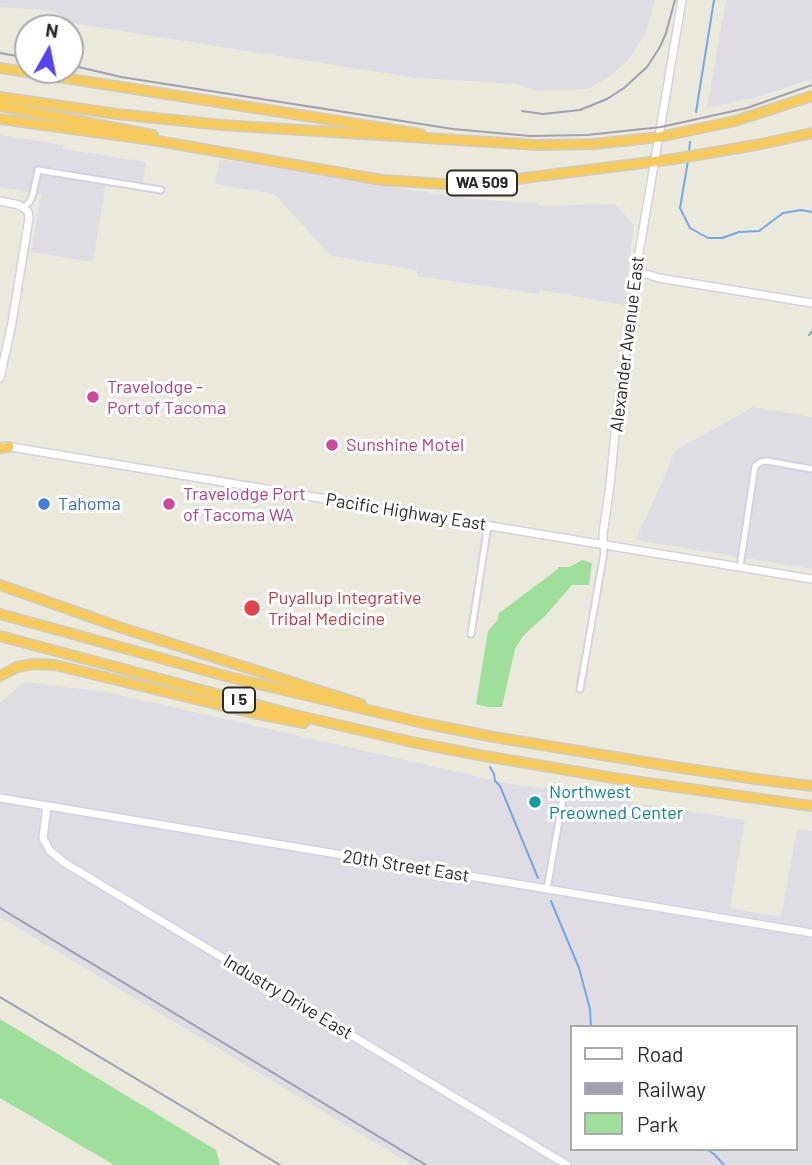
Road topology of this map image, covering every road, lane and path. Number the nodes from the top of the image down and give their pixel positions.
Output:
1 (682, 0) edge
2 (0, 68) edge
3 (812, 96) edge
4 (0, 97) edge
5 (0, 106) edge
6 (0, 119) edge
7 (812, 133) edge
8 (659, 137) junction
9 (489, 143) junction
10 (654, 162) junction
11 (291, 163) junction
12 (161, 190) dead end
13 (0, 201) edge
14 (24, 208) junction
15 (636, 271) junction
16 (659, 278) junction
17 (635, 282) junction
18 (812, 303) edge
19 (0, 378) edge
20 (2, 445) edge
21 (812, 469) edge
22 (488, 525) junction
23 (603, 544) junction
24 (740, 567) junction
25 (812, 579) edge
26 (0, 585) edge
27 (0, 614) edge
28 (471, 634) dead end
29 (0, 636) edge
30 (0, 676) edge
31 (580, 689) dead end
32 (341, 726) junction
33 (437, 726) junction
34 (756, 779) junction
35 (812, 780) edge
36 (812, 786) edge
37 (0, 798) edge
38 (564, 798) dead end
39 (47, 806) junction
40 (812, 806) edge
41 (547, 889) junction
42 (812, 933) edge
43 (567, 1165) edge

1 - 8 main road, Alexander Avenue East
2 - 9 highway
3 - 8 highway, WA 509
4 - 9 highway, WA 509
5 - 11 highway, WA 509
6 - 11 highway
7 - 10 highway, WA 509
8 - 9 highway, WA 509
8 - 10 main road, Alexander Avenue East
10 - 11 highway, WA 509
10 - 15 main road, Alexander Avenue East
12 - 14 street
13 - 14 main road
14 - 19 main road
15 - 16 main road
15 - 17 main road, Alexander Avenue East
16 - 17 main road
16 - 18 main road
17 - 23 main road, Alexander Avenue East
20 - 22 main road, Pacific Highway East
21 - 24 street
22 - 23 main road, Pacific Highway East
22 - 28 street
23 - 24 main road, Pacific Highway East
23 - 31 street, Alexander Avenue East
24 - 25 main road, Pacific Highway East
26 - 33 highway
27 - 33 highway, I 5
29 - 32 highway, I 5
30 - 32 highway
32 - 40 highway, I 5
33 - 34 highway, I 5
34 - 35 highway
34 - 36 highway, I 5
37 - 39 main road, 20th Street East
38 - 41 street
39 - 41 main road, 20th Street East
39 - 43 main road, Industry Drive East
41 - 42 main road, 20th Street East

